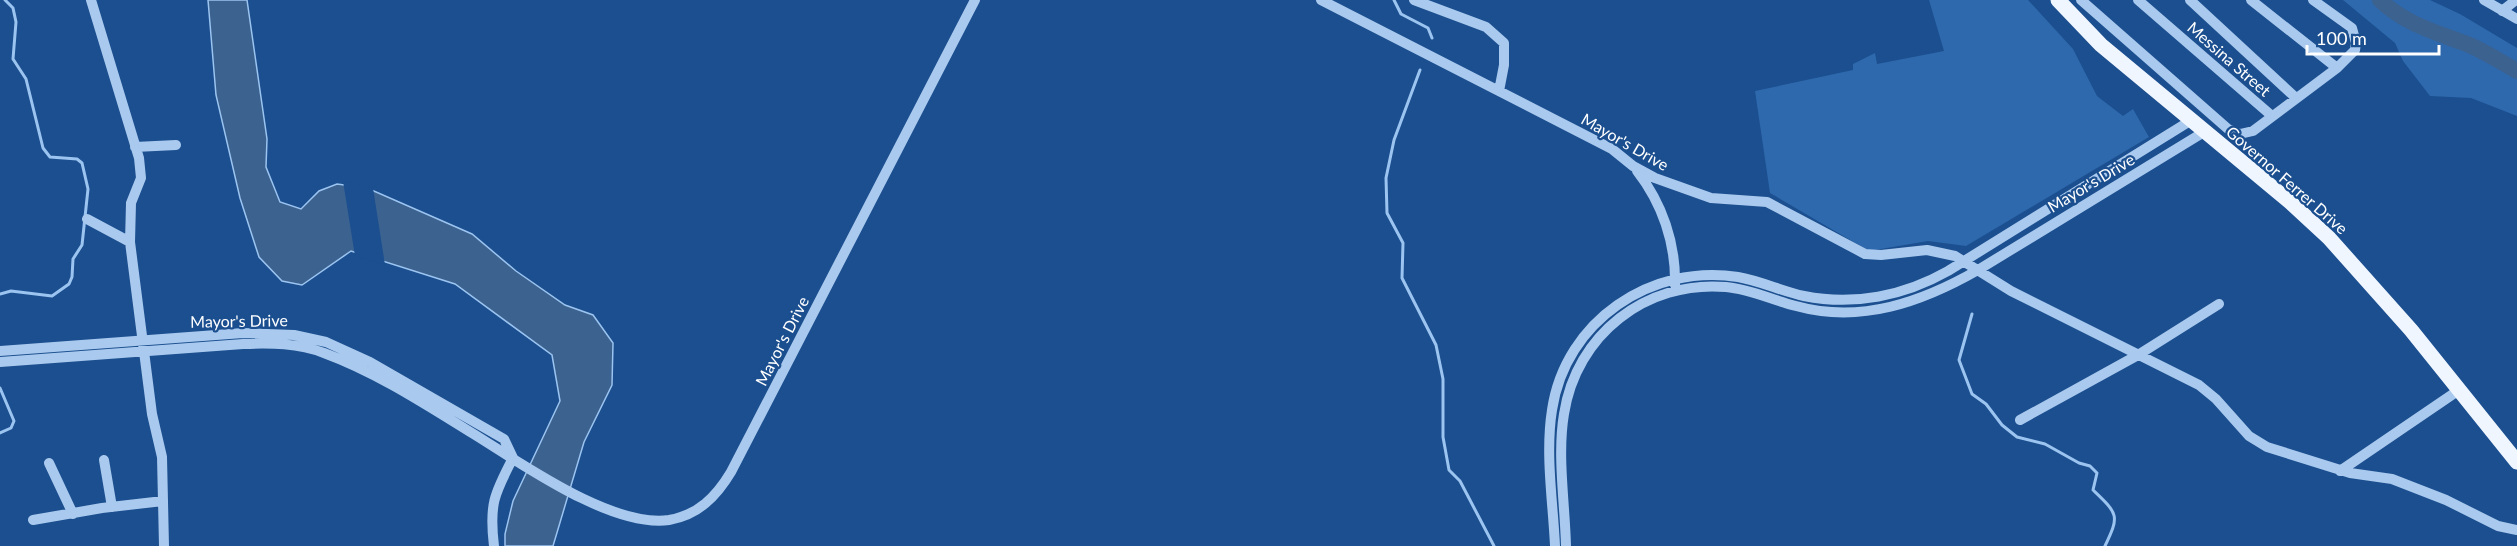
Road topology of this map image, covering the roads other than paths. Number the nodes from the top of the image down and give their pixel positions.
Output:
1 (91, 0) edge
2 (975, 0) edge
3 (1322, 0) edge
4 (1414, 0) edge
5 (2058, 0) edge
6 (2082, 0) edge
7 (2138, 0) edge
8 (2190, 0) edge
9 (2251, 0) edge
10 (2313, 0) edge
11 (2484, 0) edge
12 (2516, 0) edge
13 (2502, 11) junction
14 (2517, 19) edge
15 (2337, 68) junction
16 (1499, 92) junction
17 (2296, 98) junction
18 (2272, 116) junction
19 (2190, 121) junction
20 (2204, 132) junction
21 (176, 145) dead end
22 (135, 147) junction
23 (1633, 166) junction
24 (87, 219) dead end
25 (130, 242) junction
26 (1963, 260) junction
27 (1978, 270) junction
28 (1675, 284) junction
29 (2219, 304) dead end
30 (143, 346) junction
31 (0, 351) edge
32 (2138, 355) junction
33 (0, 362) edge
34 (2459, 390) junction
35 (2020, 420) dead end
36 (104, 460) dead end
37 (517, 460) junction
38 (2517, 462) edge
39 (49, 463) dead end
40 (2340, 471) junction
41 (163, 501) junction
42 (112, 507) junction
43 (73, 514) junction
44 (33, 520) dead end
45 (2517, 530) edge
46 (164, 546) edge
47 (494, 546) edge
48 (1555, 546) edge
49 (1566, 546) edge

1 - 22 street
2 - 37 street, Mayor's Drive
3 - 16 street, Mayor's Drive
4 - 16 street
5 - 19 main road, Governor Ferrer Drive
6 - 18 street
7 - 18 street, Messina Street
8 - 17 street
9 - 15 street
10 - 15 street
11 - 13 street
12 - 13 street
13 - 14 street
15 - 17 street
16 - 23 street, Mayor's Drive
17 - 18 street
19 - 20 main road, Governor Ferrer Drive
19 - 26 street, Mayor's Drive
20 - 27 street, Mayor's Drive
20 - 34 main road, Governor Ferrer Drive
21 - 22 street
22 - 25 street
23 - 26 street, Mayor's Drive
23 - 28 street
24 - 25 street
25 - 30 street
26 - 27 street, Mayor's Drive
26 - 28 street
27 - 28 street
27 - 32 street
28 - 48 street
28 - 49 street
29 - 32 street
30 - 31 street, Mayor's Drive
30 - 33 street, Mayor's Drive
30 - 37 street, Mayor's Drive
30 - 41 street
32 - 35 street
32 - 40 street
34 - 38 main road, Governor Ferrer Drive
34 - 40 street
36 - 42 street
37 - 47 street
39 - 43 street
40 - 45 street
41 - 42 street
41 - 46 street
42 - 43 street
43 - 44 street

